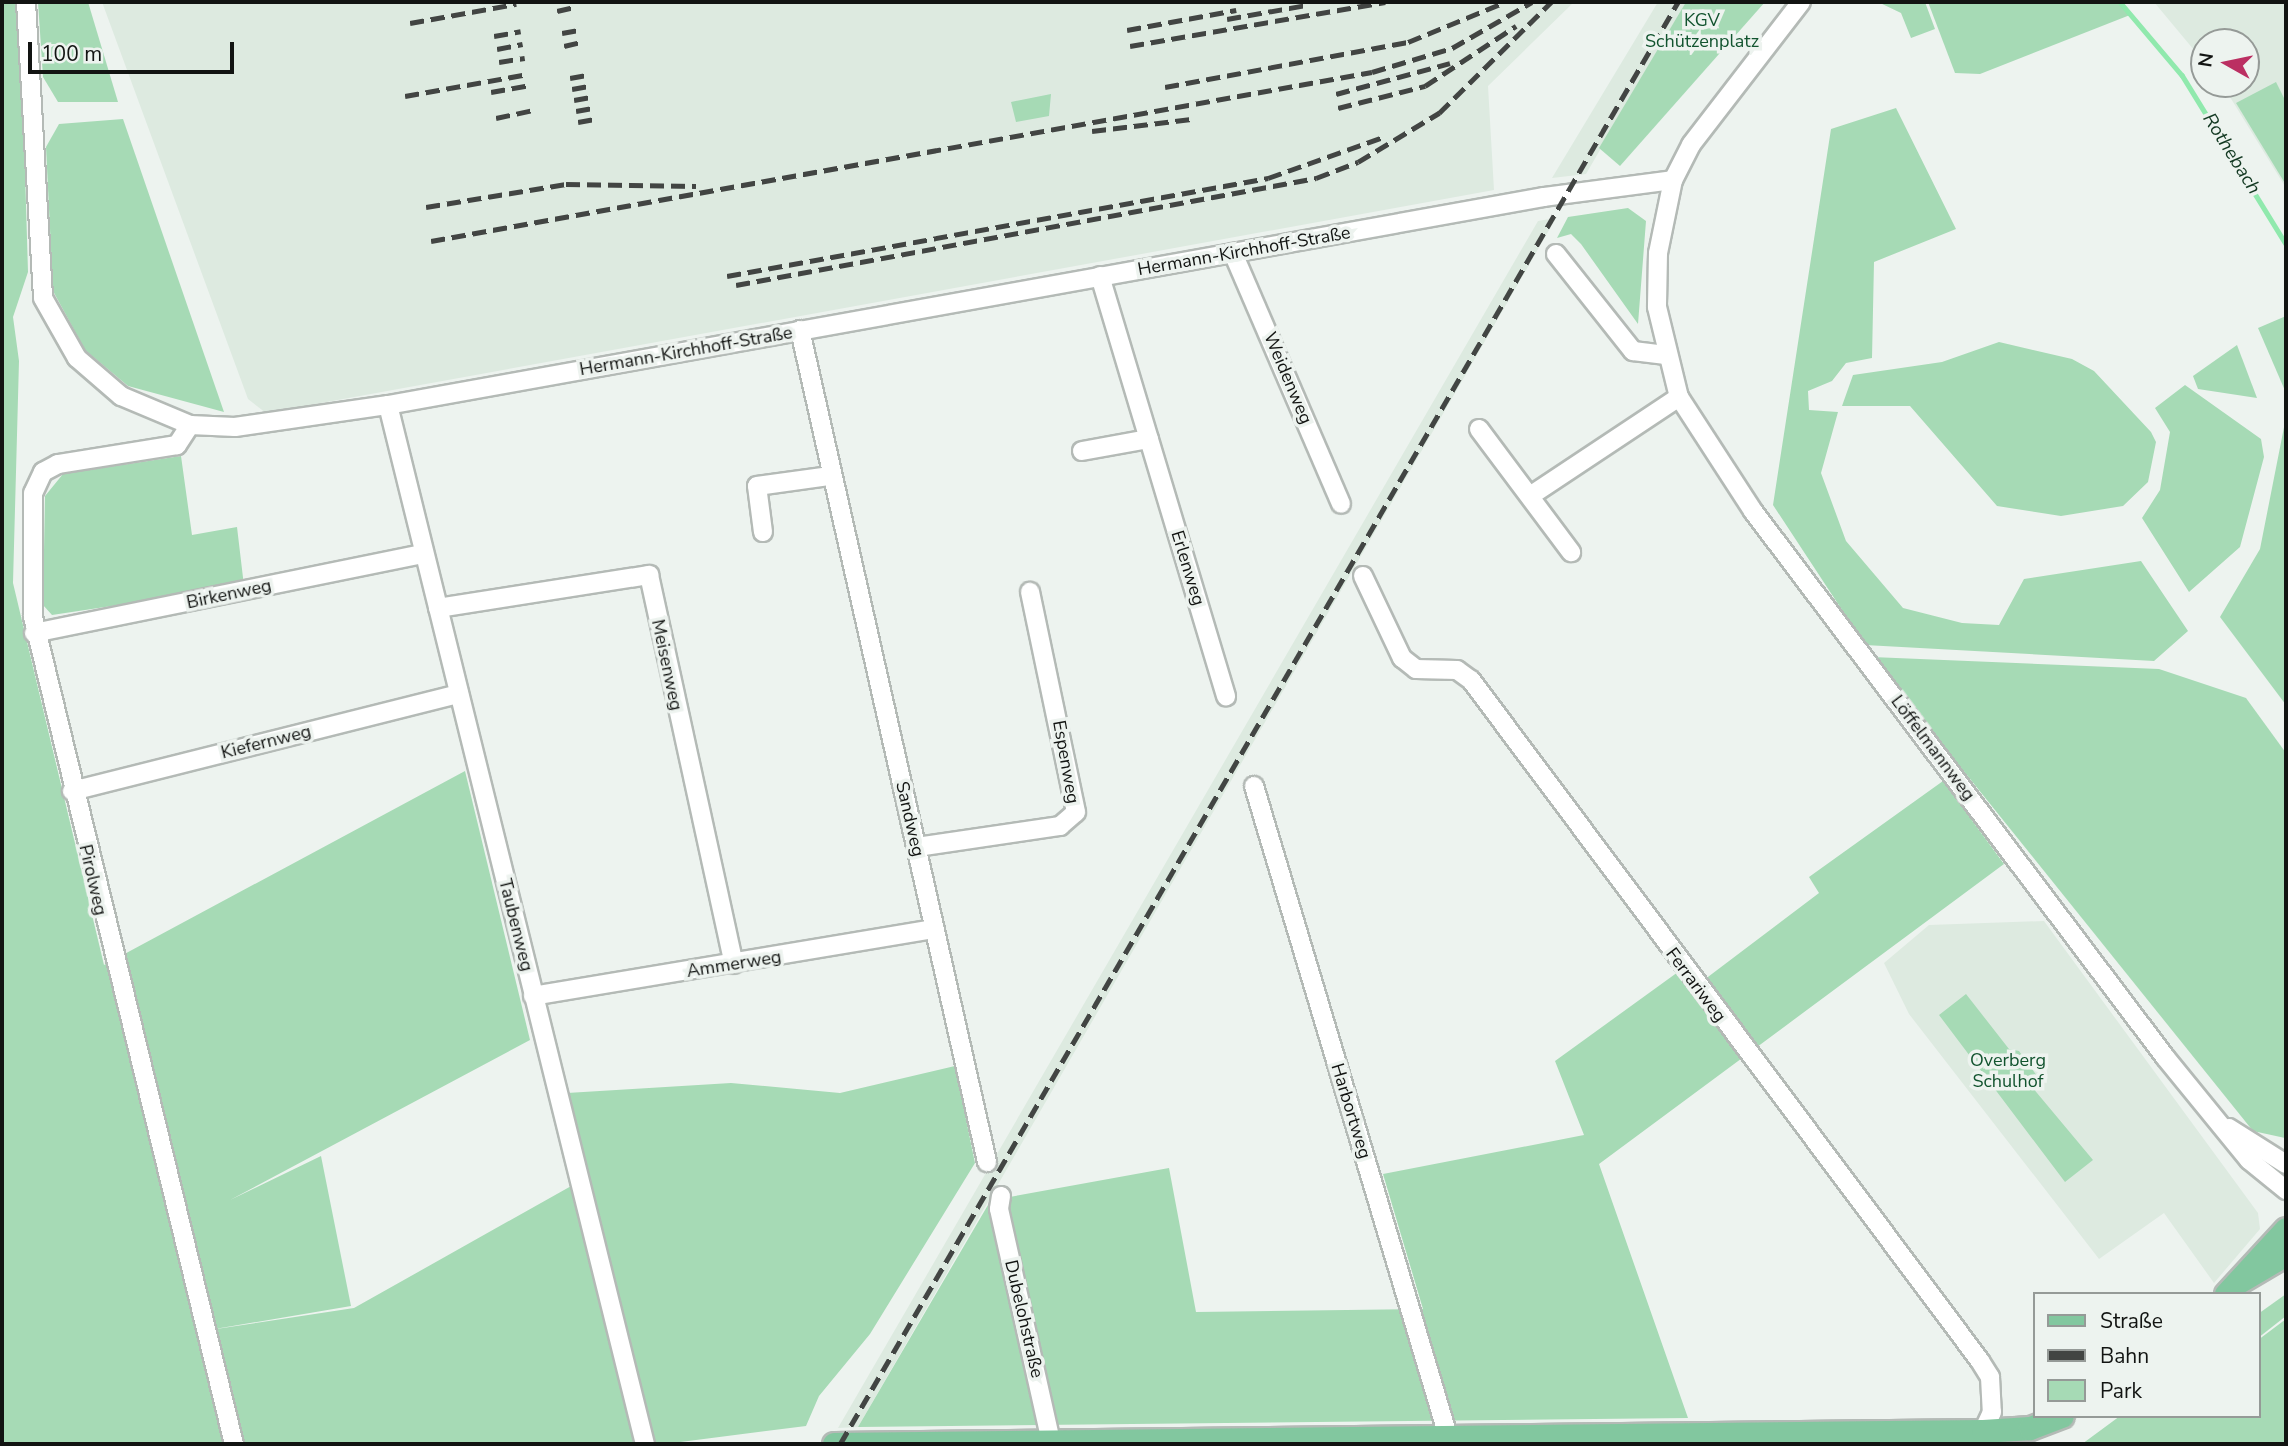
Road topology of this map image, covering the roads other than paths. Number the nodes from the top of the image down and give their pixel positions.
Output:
1 (26, 2) edge
2 (1801, 2) edge
3 (1673, 180) junction
4 (1233, 253) junction
5 (1556, 254) dead end
6 (1100, 276) junction
7 (800, 330) junction
8 (1664, 355) junction
9 (1679, 397) junction
10 (388, 405) junction
11 (190, 425) junction
12 (1479, 429) dead end
13 (1149, 439) junction
14 (1082, 451) dead end
15 (830, 476) junction
16 (1530, 496) junction
17 (1341, 504) dead end
18 (763, 532) dead end
19 (1571, 552) dead end
20 (424, 554) junction
21 (1363, 576) dead end
22 (1030, 592) dead end
23 (438, 608) junction
24 (34, 633) junction
25 (459, 694) junction
26 (1226, 697) dead end
27 (1254, 786) dead end
28 (72, 791) junction
29 (917, 847) junction
30 (934, 929) junction
31 (734, 964) junction
32 (533, 996) junction
33 (2226, 1127) junction
34 (987, 1162) dead end
35 (2286, 1164) edge
36 (2286, 1190) edge
37 (1001, 1196) dead end
38 (2286, 1229) edge
39 (2286, 1254) edge
40 (2233, 1287) edge
41 (2057, 1418) edge
42 (1447, 1436) junction
43 (1653, 1438) edge
44 (1980, 1438) edge
45 (1051, 1441) junction
46 (234, 1444) edge
47 (645, 1444) edge
48 (834, 1444) edge

1 - 11 street, Hermann-Kirchhoff-Straße
2 - 3 street, Löffelmannweg
3 - 4 street, Hermann-Kirchhoff-Straße
3 - 8 street, Löffelmannweg
4 - 6 street, Hermann-Kirchhoff-Straße
4 - 17 street, Weidenweg
5 - 8 street
6 - 7 street, Hermann-Kirchhoff-Straße
6 - 13 street, Erlenweg
7 - 10 street, Hermann-Kirchhoff-Straße
7 - 15 street, Sandweg
8 - 9 street, Löffelmannweg
9 - 16 street
9 - 33 street, Löffelmannweg
10 - 11 street, Hermann-Kirchhoff-Straße
10 - 20 street, Taubenweg
11 - 24 street, Pirolweg
12 - 16 street
13 - 14 street
13 - 26 street, Erlenweg
15 - 18 street
15 - 29 street, Sandweg
16 - 19 street
20 - 23 street, Taubenweg
20 - 24 street, Birkenweg
21 - 44 street, Ferrariweg
22 - 29 street, Espenweg
23 - 25 street, Taubenweg
23 - 31 street, Meisenweg
24 - 28 street, Pirolweg
25 - 28 street, Kiefernweg
25 - 32 street, Taubenweg
27 - 42 street, Harbortweg
28 - 46 street, Pirolweg
29 - 30 street, Sandweg
30 - 31 street, Ammerweg
30 - 34 street, Sandweg
31 - 32 street, Ammerweg
32 - 47 street, Taubenweg
33 - 35 street, Löffelmannweg
33 - 36 street, Löffelmannweg
37 - 45 street, Dubelohstraße
38 - 40 main road
39 - 40 main road
41 - 44 main road
42 - 43 main road
42 - 45 main road
43 - 44 main road
45 - 48 main road

